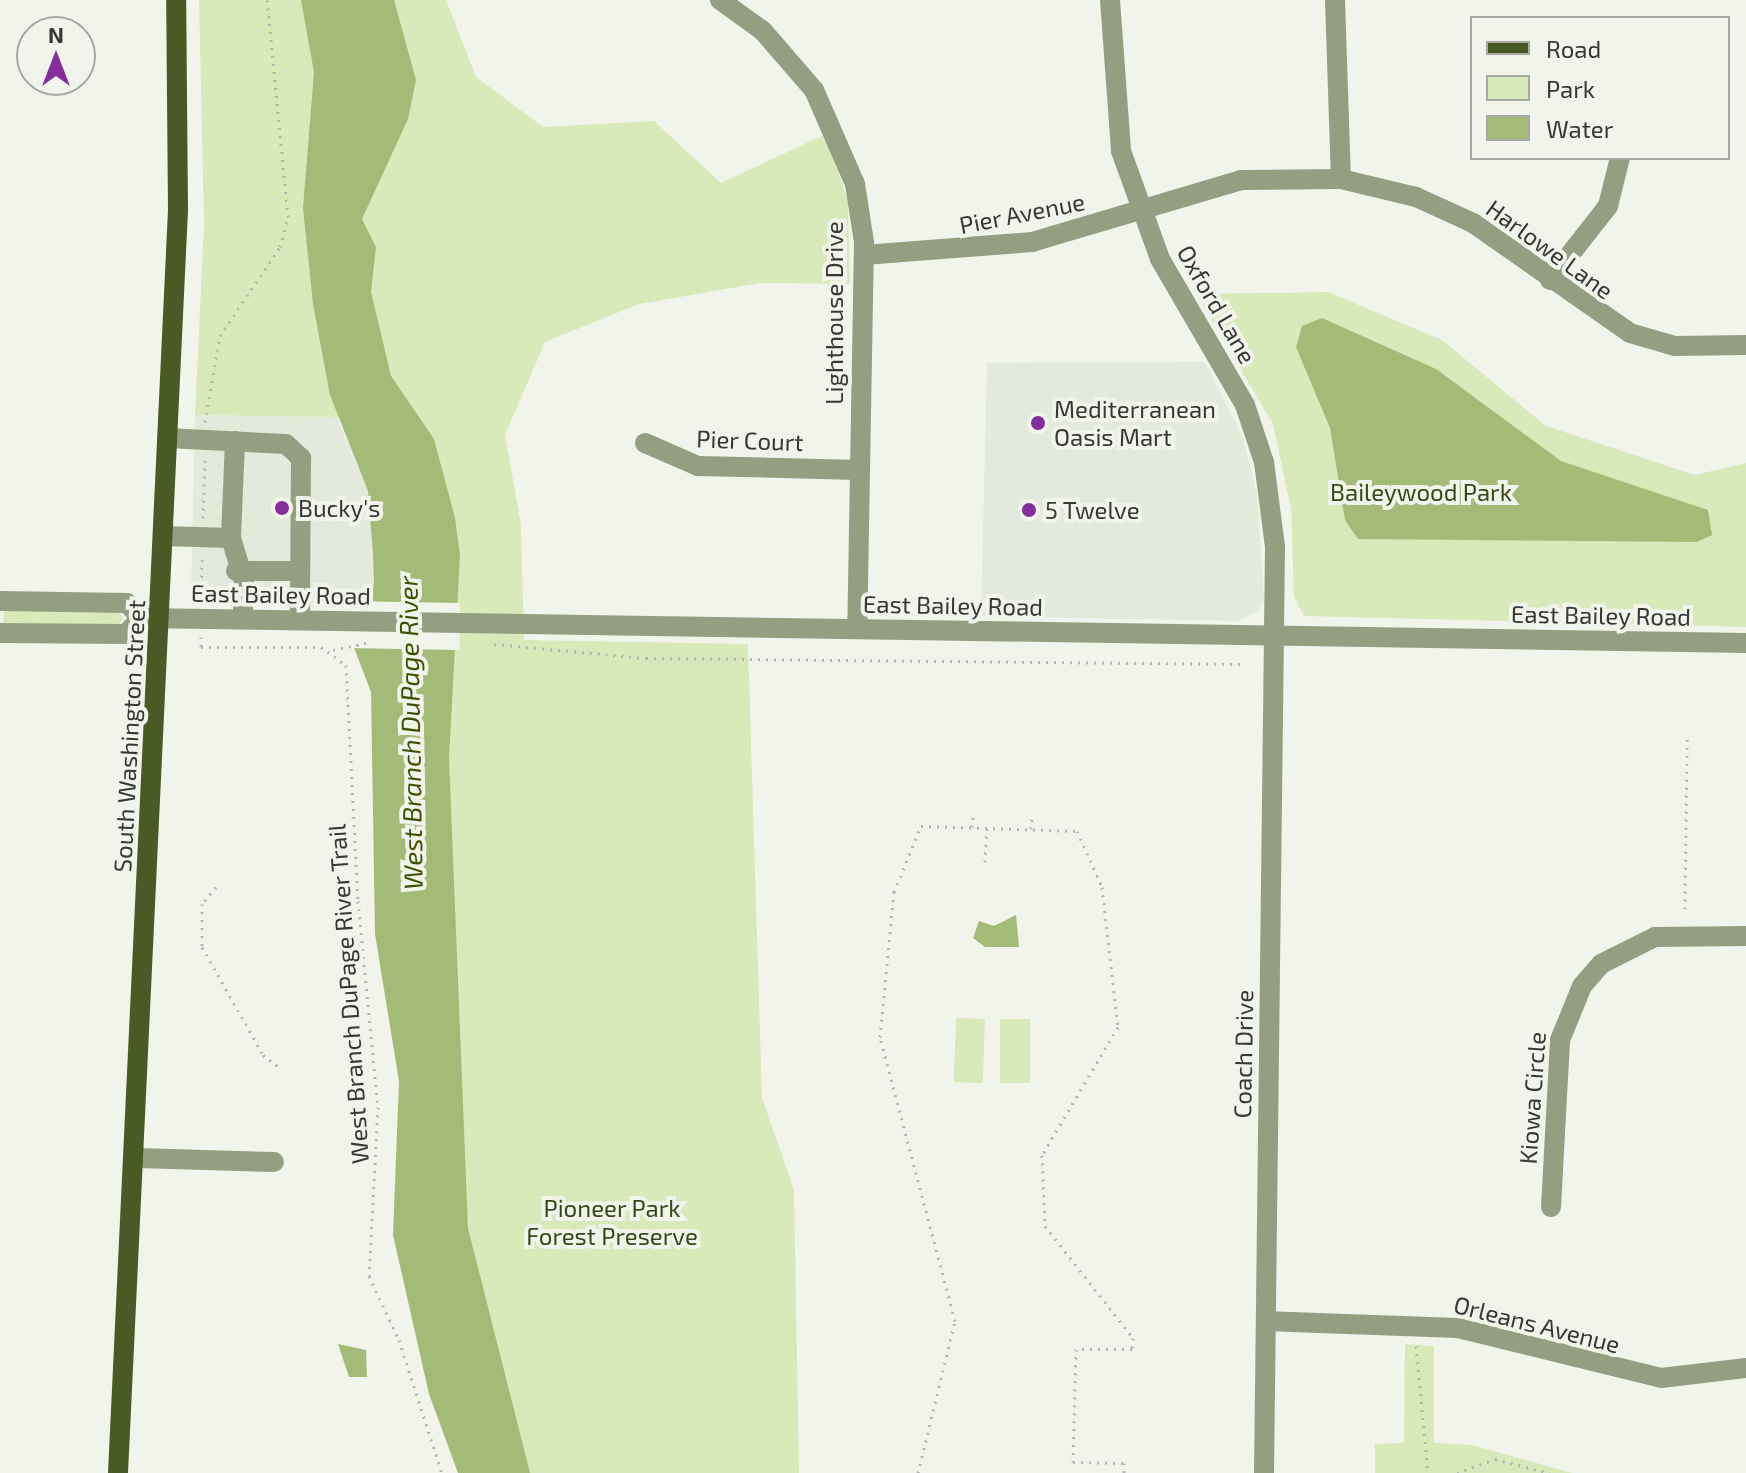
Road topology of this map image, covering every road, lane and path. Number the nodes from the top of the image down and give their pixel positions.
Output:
1 (176, 0) edge
2 (267, 0) edge
3 (720, 0) edge
4 (1110, 0) edge
5 (1335, 0) edge
6 (1620, 160) edge
7 (1341, 179) junction
8 (1139, 210) junction
9 (864, 255) junction
10 (1550, 280) junction
11 (1746, 345) edge
12 (205, 428) dead end
13 (167, 438) junction
14 (235, 441) junction
15 (645, 443) dead end
16 (205, 458) dead end
17 (859, 470) junction
18 (203, 524) dead end
19 (163, 536) junction
20 (231, 538) junction
21 (202, 554) dead end
22 (236, 571) junction
23 (299, 571) junction
24 (0, 601) edge
25 (201, 601) dead end
26 (150, 618) junction
27 (243, 619) junction
28 (300, 620) junction
29 (857, 629) junction
30 (0, 633) edge
31 (480, 633) junction
32 (201, 634) dead end
33 (1277, 635) junction
34 (343, 642) dead end
35 (1746, 643) edge
36 (333, 650) junction
37 (1246, 664) dead end
38 (1687, 735) dead end
39 (973, 815) dead end
40 (1032, 815) dead end
41 (972, 827) junction
42 (987, 828) junction
43 (1031, 829) junction
44 (985, 862) dead end
45 (216, 887) dead end
46 (1685, 909) dead end
47 (1746, 936) edge
48 (279, 1067) dead end
49 (136, 1158) junction
50 (274, 1162) dead end
51 (1551, 1207) dead end
52 (1266, 1321) junction
53 (1415, 1323) junction
54 (1746, 1368) edge
55 (118, 1473) edge
56 (442, 1473) edge
57 (918, 1473) edge
58 (1124, 1473) edge
59 (1264, 1473) edge
60 (1428, 1473) edge
61 (1457, 1473) edge
62 (1549, 1473) edge

1 - 13 main road, South Washington Street
2 - 12 path
3 - 9 street, Lighthouse Drive
4 - 8 street, Oxford Lane
5 - 7 street
6 - 10 street
7 - 8 street, Harlowe Lane
7 - 10 street, Harlowe Lane
8 - 9 street, Pier Avenue
8 - 33 street, Oxford Lane
9 - 17 street, Lighthouse Drive
10 - 11 street, Harlowe Lane
13 - 14 street
13 - 19 main road, South Washington Street
14 - 20 street
14 - 23 street
15 - 17 street, Pier Court
16 - 18 path
17 - 29 street, Lighthouse Drive
19 - 20 street
19 - 26 main road, South Washington Street
20 - 22 street
21 - 25 path
22 - 23 street
22 - 27 street
23 - 28 street
24 - 26 street
26 - 27 street, East Bailey Road
26 - 30 street
26 - 49 main road, South Washington Street
27 - 28 street, East Bailey Road
28 - 31 street, East Bailey Road
29 - 31 street, East Bailey Road
29 - 33 street, East Bailey Road
31 - 37 path
32 - 36 path
33 - 35 street, East Bailey Road
33 - 52 street, Coach Drive
34 - 36 path
36 - 56 path, West Branch DuPage River Trail
38 - 46 path
39 - 41 path
40 - 43 path
41 - 42 path
41 - 57 path
42 - 43 path
42 - 44 path
43 - 58 path
45 - 48 path
47 - 51 street, Kiowa Circle
49 - 50 street
49 - 55 main road, South Washington Street
52 - 53 street, Orleans Avenue
52 - 59 street, Coach Drive
53 - 54 street, Orleans Avenue
53 - 60 path
61 - 62 path

